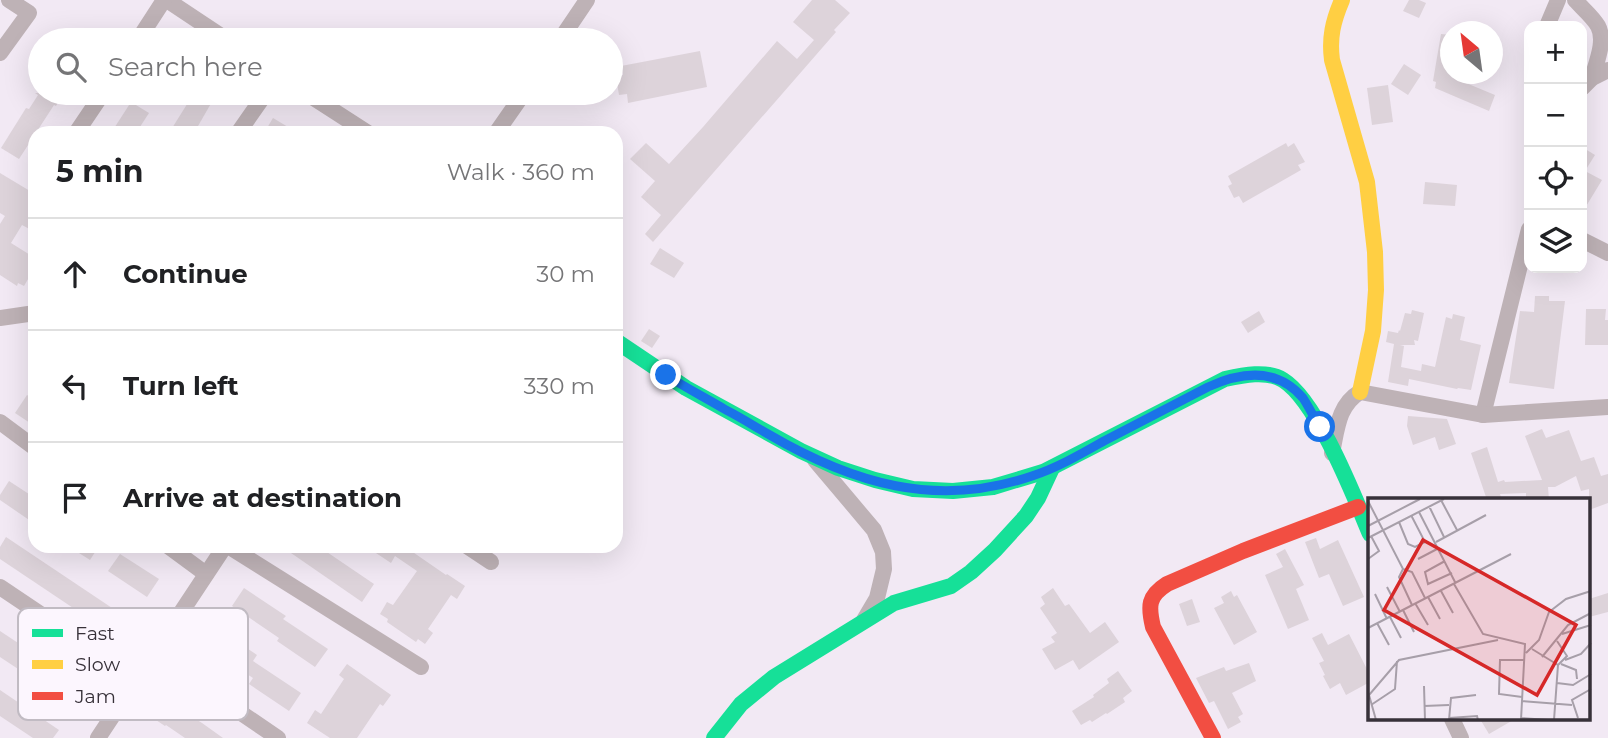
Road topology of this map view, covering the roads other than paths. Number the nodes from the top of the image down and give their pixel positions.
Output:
1 (9, 0) edge
2 (166, 0) edge
3 (587, 0) edge
4 (1342, 0) edge
5 (1558, 0) edge
6 (1575, 0) edge
7 (1549, 21) edge
8 (146, 28) edge
9 (209, 28) edge
10 (567, 28) edge
11 (0, 53) edge
12 (1608, 70) edge
13 (1587, 83) edge
14 (95, 105) edge
15 (258, 105) edge
16 (325, 105) edge
17 (516, 105) edge
18 (81, 126) edge
19 (243, 126) edge
20 (357, 126) edge
21 (501, 126) edge
22 (1587, 242) edge
23 (1524, 249) edge
24 (1608, 253) edge
25 (28, 314) edge
26 (0, 318) edge
27 (623, 346) edge
28 (1360, 392) junction
29 (1608, 407) edge
30 (1483, 415) junction
31 (0, 422) edge
32 (28, 443) edge
33 (1332, 453) junction
34 (814, 458) junction
35 (1052, 468) junction
36 (1358, 507) junction
37 (1368, 530) edge
38 (178, 553) edge
39 (222, 553) edge
40 (238, 553) edge
41 (478, 553) edge
42 (491, 562) dead end
43 (206, 574) junction
44 (0, 587) edge
45 (31, 608) edge
46 (184, 608) edge
47 (862, 623) junction
48 (421, 667) dead end
49 (248, 718) edge
50 (110, 720) edge
51 (1452, 720) edge
52 (98, 738) edge
53 (278, 738) edge
54 (714, 738) edge
55 (1213, 738) edge
56 (1461, 738) edge

1 - 11 street
2 - 8 street
2 - 9 street
3 - 10 street
4 - 28 street
5 - 7 street
6 - 13 street
12 - 13 street
14 - 18 street
15 - 19 street
16 - 20 street
17 - 21 street
22 - 24 street
23 - 30 street
25 - 26 street
27 - 34 street
28 - 30 street
28 - 33 street
29 - 30 street
31 - 32 street
33 - 35 street
33 - 36 street
34 - 35 street
34 - 47 street
35 - 47 street
36 - 37 street
36 - 55 street
38 - 43 street
39 - 43 street
40 - 48 street
41 - 42 street
43 - 46 street
44 - 45 street
47 - 54 street
49 - 53 street
50 - 52 street
51 - 56 street

